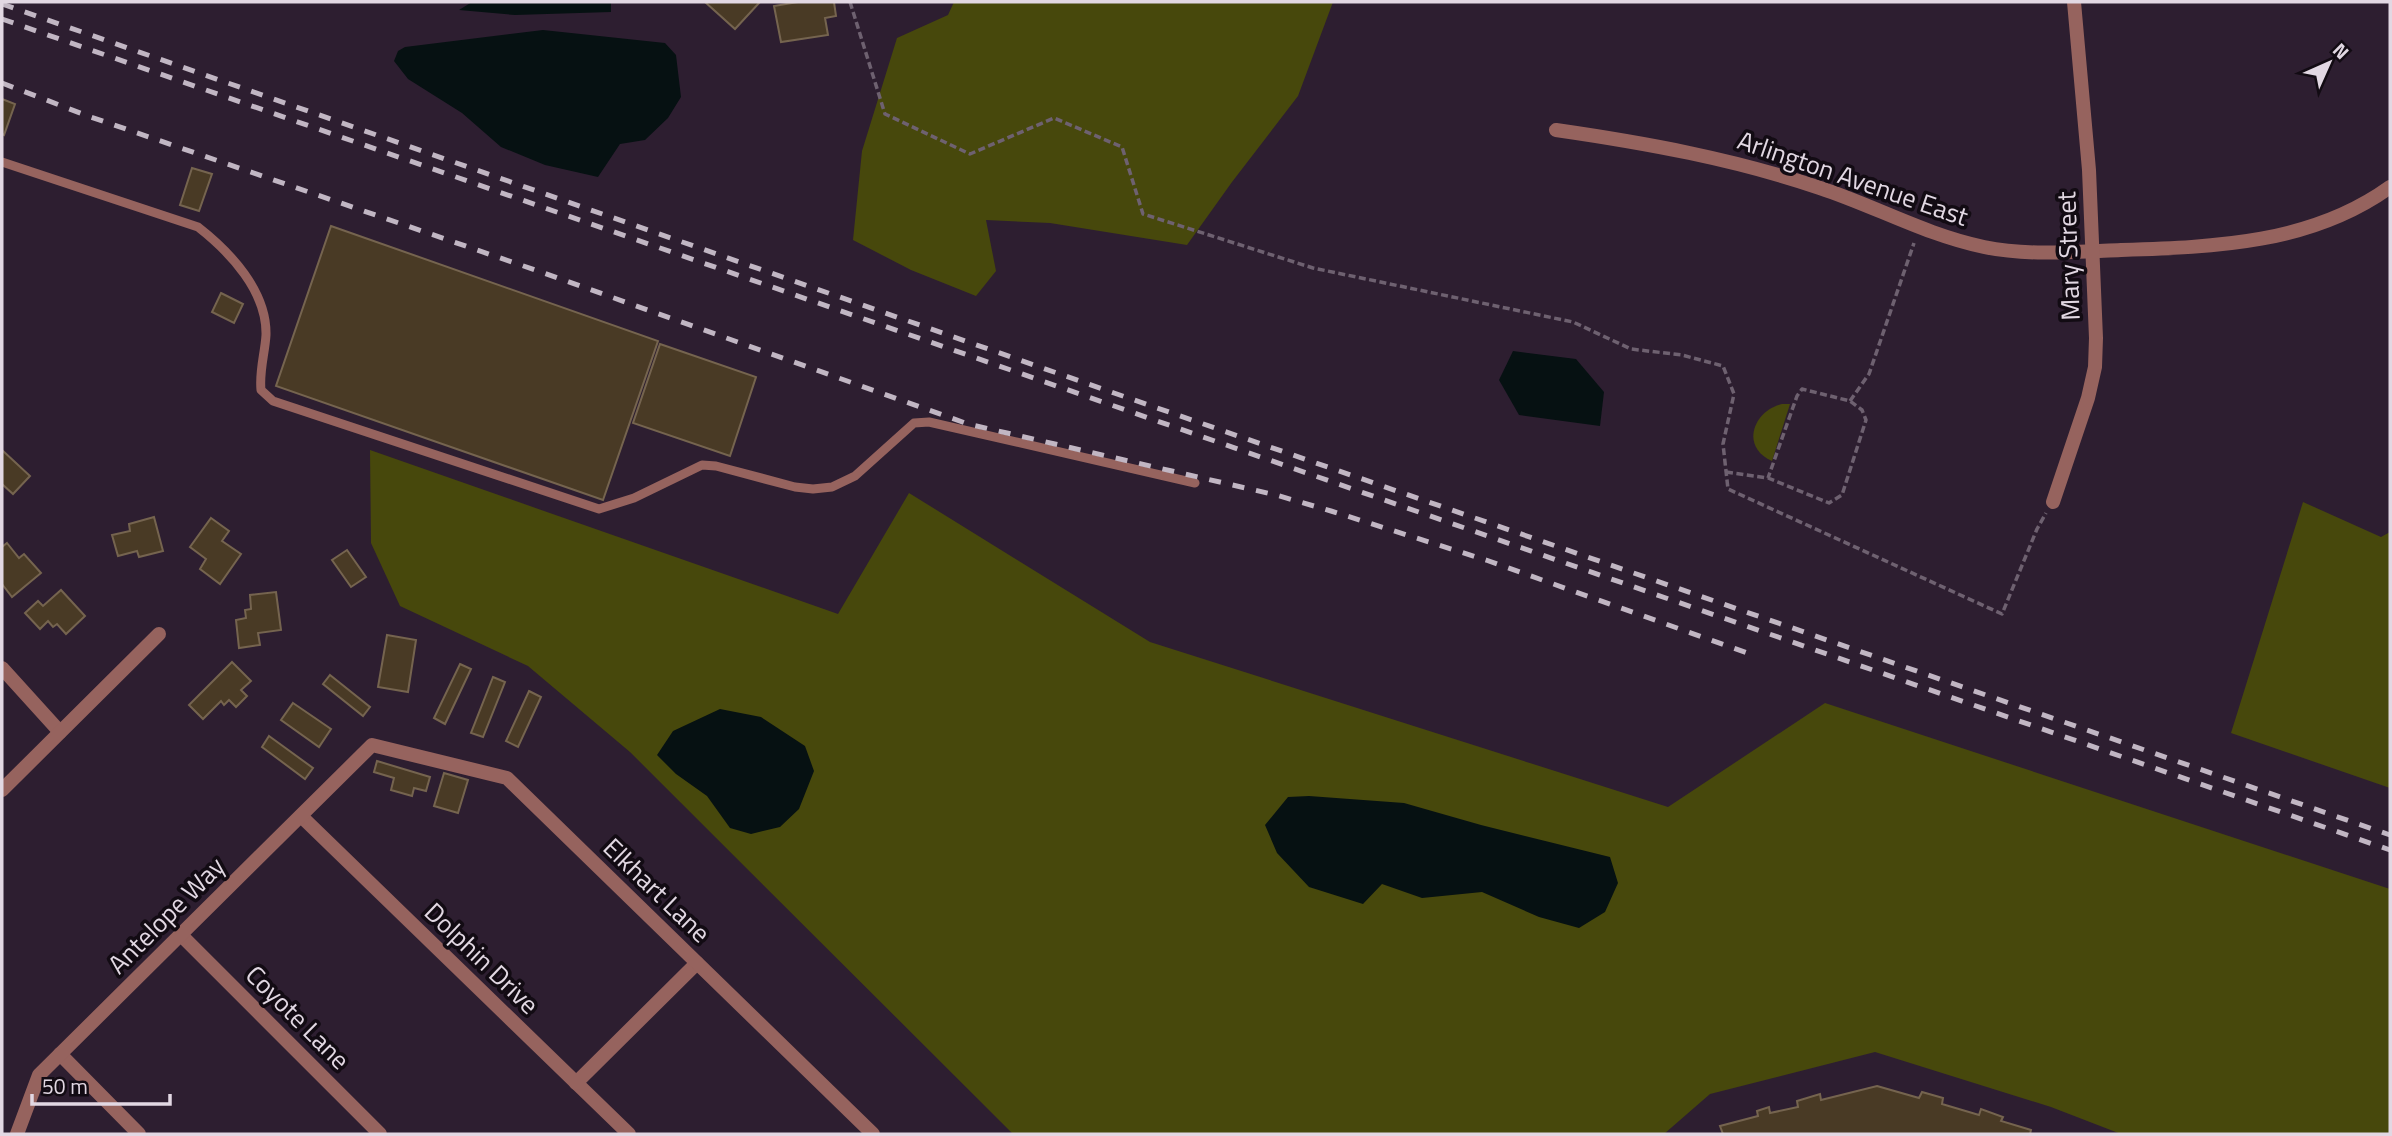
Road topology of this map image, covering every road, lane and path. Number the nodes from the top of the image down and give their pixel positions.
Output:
1 (850, 2) edge
2 (2074, 2) edge
3 (1556, 130) dead end
4 (2, 162) edge
5 (2390, 187) edge
6 (1920, 228) junction
7 (2093, 252) junction
8 (1850, 401) junction
9 (1726, 472) junction
10 (1768, 478) junction
11 (1195, 483) dead end
12 (2053, 502) joint
13 (159, 634) dead end
14 (2, 668) edge
15 (60, 732) junction
16 (372, 745) joint
17 (2, 790) edge
18 (301, 816) junction
19 (180, 935) junction
20 (697, 963) junction
21 (60, 1054) junction
22 (576, 1083) junction
23 (17, 1134) edge
24 (139, 1134) edge
25 (380, 1134) edge
26 (629, 1134) edge
27 (873, 1134) edge

1 - 9 path
2 - 7 street, Mary Street
3 - 6 street, Arlington Avenue East
4 - 11 lane
5 - 7 street, Arlington Avenue East
6 - 7 street, Arlington Avenue East
6 - 8 path
7 - 12 street, Mary Street
8 - 10 path
8 - 10 path
9 - 10 path
9 - 12 path
13 - 15 street
14 - 15 street
15 - 17 street
16 - 18 street, Antelope Way
16 - 20 street, Elkhart Lane
18 - 19 street, Antelope Way
18 - 22 street, Dolphin Drive
19 - 21 street, Antelope Way
19 - 25 street, Coyote Lane
20 - 22 street
20 - 27 street, Elkhart Lane
21 - 23 street, Antelope Way
21 - 24 street
22 - 26 street, Dolphin Drive

